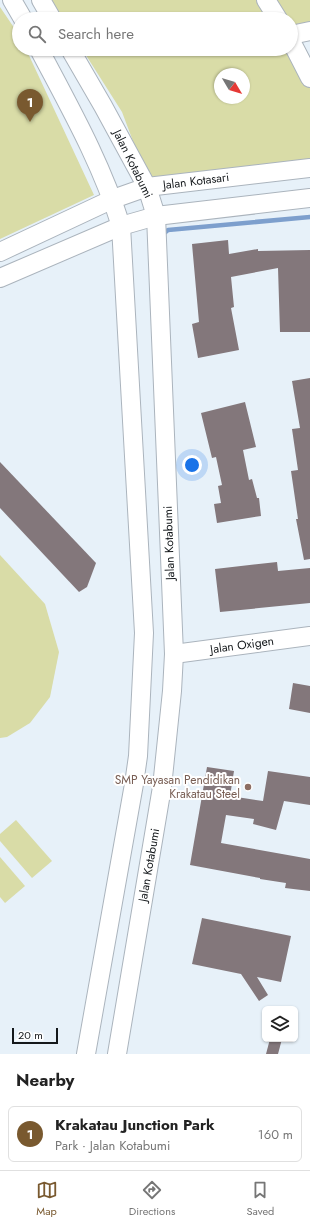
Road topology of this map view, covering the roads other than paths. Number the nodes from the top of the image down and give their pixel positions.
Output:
1 (12, 0) edge
2 (41, 0) edge
3 (266, 0) edge
4 (19, 12) edge
5 (48, 12) edge
6 (274, 12) edge
7 (310, 31) edge
8 (298, 34) edge
9 (298, 55) edge
10 (43, 56) edge
11 (74, 56) edge
12 (310, 78) edge
13 (310, 168) edge
14 (147, 187) junction
15 (310, 198) edge
16 (113, 199) junction
17 (156, 216) junction
18 (121, 226) junction
19 (0, 252) edge
20 (0, 278) edge
21 (310, 636) edge
22 (174, 654) junction
23 (134, 784) junction
24 (162, 787) junction
25 (86, 1054) edge
26 (117, 1054) edge

1 - 4 street
2 - 5 street
3 - 6 street
7 - 8 street
9 - 12 street
10 - 16 street
11 - 14 street, Jalan Kotabumi
13 - 14 street, Jalan Kotasari
14 - 16 street, Jalan Kotasari
14 - 17 street, Jalan Kotabumi
15 - 17 street
16 - 18 street
16 - 19 street, Jalan Kotasari
17 - 18 street
17 - 22 street, Jalan Kotabumi
18 - 20 street
18 - 23 street
21 - 22 street, Jalan Oxigen
22 - 24 street, Jalan Kotabumi
23 - 24 street
23 - 25 street
24 - 26 street, Jalan Kotabumi

